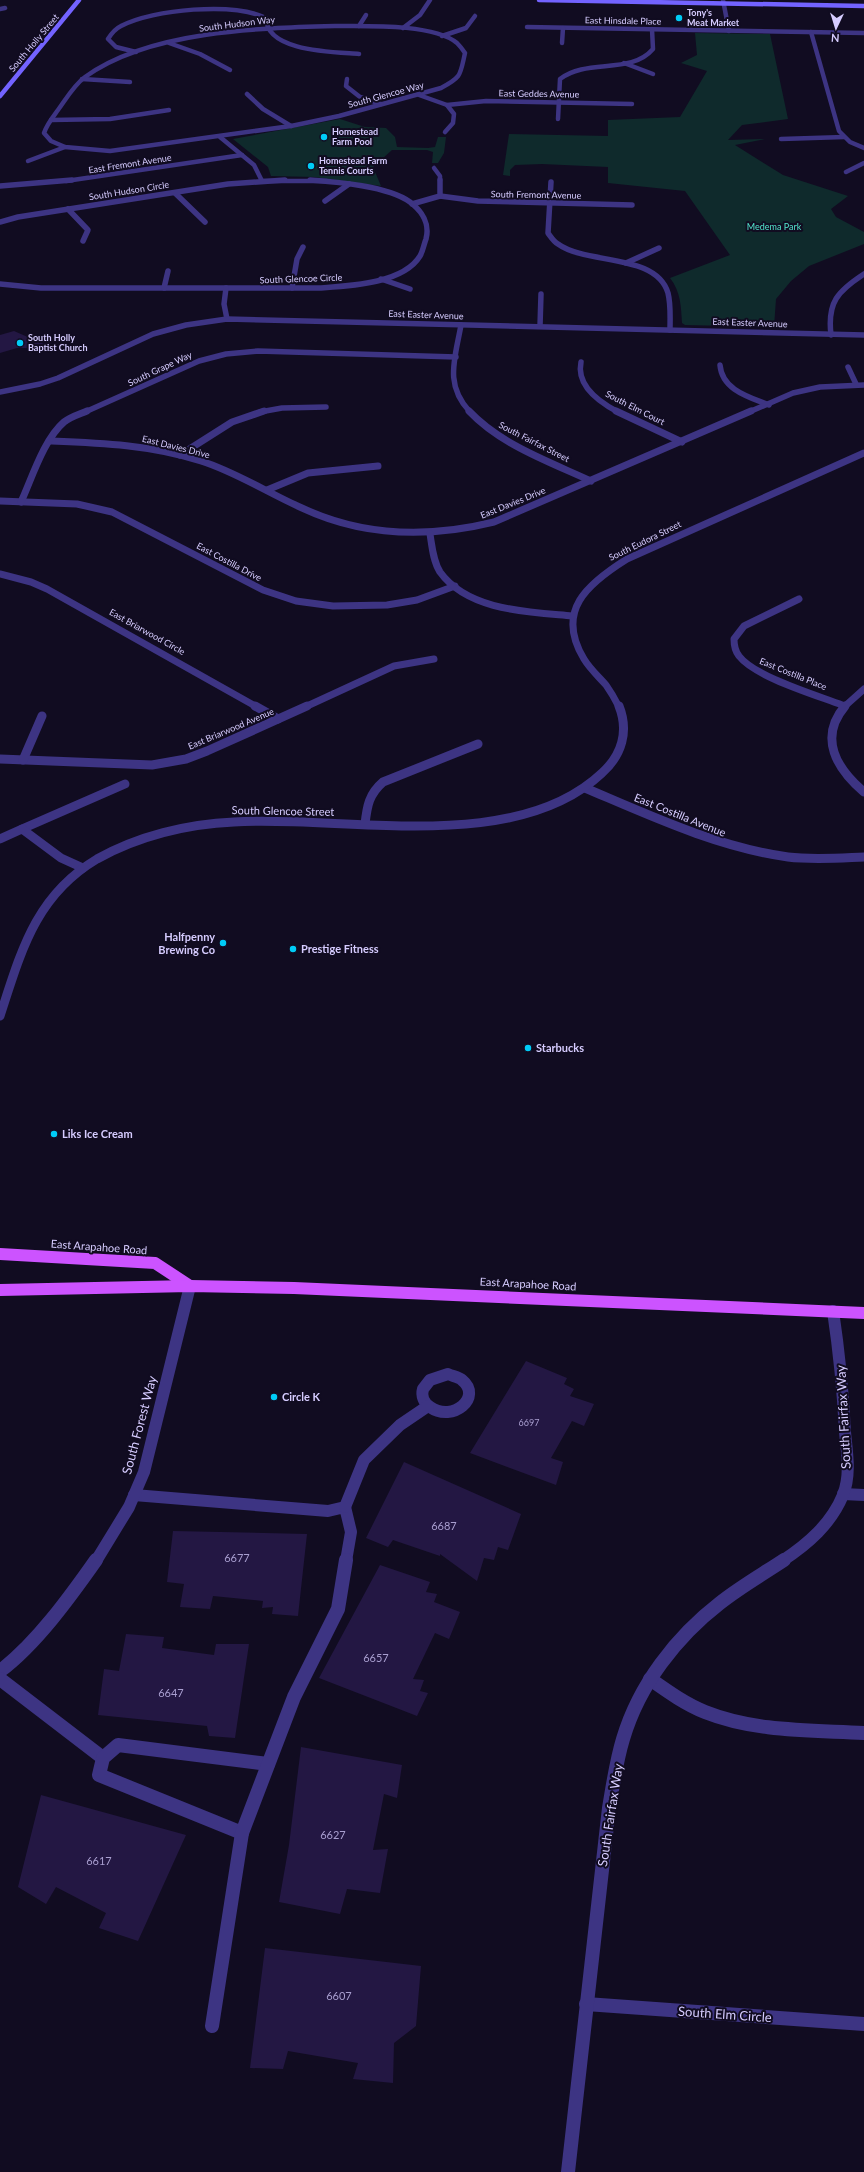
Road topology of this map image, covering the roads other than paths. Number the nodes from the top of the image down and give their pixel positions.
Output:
1 (79, 0) edge
2 (430, 0) edge
3 (539, 0) edge
4 (578, 0) edge
5 (723, 2) edge
6 (732, 2) edge
7 (864, 6) edge
8 (6, 8) dead end
9 (0, 9) edge
10 (143, 14) dead end
11 (366, 15) dead end
12 (149, 16) junction
13 (475, 16) dead end
14 (359, 26) junction
15 (527, 27) dead end
16 (268, 28) junction
17 (403, 28) junction
18 (563, 28) junction
19 (652, 29) junction
20 (729, 31) junction
21 (811, 32) junction
22 (864, 33) edge
23 (442, 36) junction
24 (169, 43) junction
25 (562, 43) dead end
26 (137, 52) junction
27 (359, 54) dead end
28 (624, 64) junction
29 (230, 70) dead end
30 (653, 74) dead end
31 (82, 79) junction
32 (347, 79) dead end
33 (130, 82) dead end
34 (247, 94) dead end
35 (420, 95) junction
36 (0, 96) edge
37 (558, 102) junction
38 (381, 104) junction
39 (632, 104) dead end
40 (447, 105) junction
41 (169, 110) dead end
42 (558, 119) dead end
43 (51, 120) junction
44 (291, 126) junction
45 (445, 132) dead end
46 (220, 137) junction
47 (844, 137) junction
48 (781, 139) dead end
49 (65, 147) junction
50 (864, 148) edge
51 (242, 155) junction
52 (28, 161) dead end
53 (864, 163) edge
54 (434, 168) dead end
55 (846, 172) dead end
56 (262, 181) junction
57 (551, 182) dead end
58 (0, 184) edge
59 (349, 184) junction
60 (175, 193) junction
61 (440, 196) junction
62 (325, 201) dead end
63 (549, 203) junction
64 (412, 204) junction
65 (632, 205) dead end
66 (68, 209) junction
67 (0, 222) edge
68 (205, 222) dead end
69 (83, 242) dead end
70 (303, 246) dead end
71 (659, 248) dead end
72 (626, 263) junction
73 (168, 271) dead end
74 (864, 274) edge
75 (381, 279) junction
76 (0, 284) edge
77 (164, 288) junction
78 (226, 288) junction
79 (292, 288) junction
80 (410, 289) dead end
81 (541, 294) dead end
82 (226, 319) junction
83 (461, 325) junction
84 (540, 326) junction
85 (670, 330) junction
86 (831, 335) junction
87 (864, 335) edge
88 (456, 357) junction
89 (581, 362) dead end
90 (720, 365) dead end
91 (848, 367) dead end
92 (856, 384) junction
93 (864, 385) edge
94 (0, 392) edge
95 (768, 405) junction
96 (326, 407) dead end
97 (51, 441) junction
98 (682, 442) junction
99 (864, 453) edge
100 (180, 455) junction
101 (378, 466) dead end
102 (591, 481) junction
103 (267, 490) junction
104 (0, 501) edge
105 (21, 502) junction
106 (430, 534) junction
107 (0, 574) edge
108 (455, 586) junction
109 (799, 599) dead end
110 (572, 616) junction
111 (434, 659) dead end
112 (864, 689) edge
113 (842, 705) junction
114 (42, 716) dead end
115 (278, 719) junction
116 (478, 744) dead end
117 (0, 759) edge
118 (24, 760) junction
119 (125, 784) dead end
120 (585, 788) junction
121 (864, 792) edge
122 (365, 824) junction
123 (22, 829) junction
124 (0, 839) edge
125 (864, 857) edge
126 (83, 868) junction
127 (0, 1016) edge
128 (0, 1254) edge
129 (190, 1286) junction
130 (0, 1290) edge
131 (833, 1311) junction
132 (864, 1313) edge
133 (428, 1406) dead end
134 (843, 1494) junction
135 (134, 1495) junction
136 (864, 1495) edge
137 (345, 1507) junction
138 (0, 1671) edge
139 (0, 1679) edge
140 (650, 1679) junction
141 (864, 1733) edge
142 (103, 1758) junction
143 (268, 1764) junction
144 (242, 1833) junction
145 (586, 2004) junction
146 (864, 2024) edge
147 (212, 2026) dead end
148 (568, 2172) edge

1 - 36 main road, South Holly Street
2 - 17 street
3 - 4 main road
4 - 5 main road
5 - 6 main road
5 - 20 street
6 - 7 main road
8 - 9 street
10 - 12 street
11 - 14 street
12 - 16 street
12 - 26 street
13 - 23 street
14 - 16 street, South Hudson Way
14 - 17 street, South Hudson Way
15 - 18 street, East Hinsdale Place
16 - 24 street, South Hudson Way
16 - 27 street
17 - 23 street, South Glencoe Way
18 - 19 street, East Hinsdale Place
18 - 25 street
19 - 20 street, East Hinsdale Place
19 - 28 street
20 - 21 street, East Hinsdale Place
21 - 22 street, East Hinsdale Place
21 - 47 street
23 - 35 street, South Glencoe Way
24 - 26 street, South Hudson Way
24 - 29 street
26 - 31 street, South Hudson Way
28 - 30 street
28 - 37 street
31 - 33 street
31 - 43 street, South Hudson Way
32 - 38 street
34 - 44 street
35 - 38 street, South Glencoe Way
35 - 40 street
37 - 39 street, East Geddes Avenue
37 - 40 street, East Geddes Avenue
37 - 42 street
38 - 44 street, South Glencoe Way
40 - 45 street
41 - 43 street
43 - 49 street, South Hudson Way
44 - 46 street, South Glencoe Way
46 - 49 street, South Hudson Way
46 - 51 street
47 - 48 street
47 - 50 street
49 - 52 street
51 - 56 street
51 - 58 street, East Fremont Avenue
53 - 55 street
54 - 61 street
56 - 59 street
56 - 60 street, South Hudson Circle
57 - 63 street
59 - 62 street
59 - 64 street
60 - 66 street, South Hudson Circle
60 - 68 street
61 - 63 street, South Fremont Avenue
61 - 64 street
63 - 65 street, South Fremont Avenue
63 - 72 street
64 - 75 street, South Glencoe Circle
66 - 67 street, South Hudson Circle
66 - 69 street
70 - 79 street
71 - 72 street
72 - 85 street
73 - 77 street
74 - 86 street
75 - 79 street, South Glencoe Circle
75 - 80 street
76 - 77 street
77 - 78 street
78 - 79 street, South Glencoe Circle
78 - 82 street
81 - 84 street
82 - 83 street, East Easter Avenue
82 - 94 street, East Easter Avenue
83 - 84 street, East Easter Avenue
83 - 88 street, South Fairfax Street
84 - 85 street, East Easter Avenue
85 - 86 street, East Easter Avenue
86 - 87 street, East Easter Avenue
88 - 97 street, South Grape Way
88 - 102 street, South Fairfax Street
89 - 98 street, South Elm Court
90 - 95 street
91 - 92 street
92 - 93 street, East Davies Drive
92 - 95 street, East Davies Drive
95 - 98 street, East Davies Drive
96 - 100 street
97 - 100 street, East Davies Drive
97 - 105 street, South Grape Way
98 - 102 street, East Davies Drive
99 - 110 street, South Eudora Street
100 - 103 street, East Davies Drive
101 - 103 street
102 - 106 street, East Davies Drive
103 - 106 street, East Davies Drive
104 - 105 street, East Costilla Drive
105 - 108 street, East Costilla Drive
106 - 108 street
107 - 115 street, East Briarwood Circle
108 - 110 street
109 - 113 street, East Costilla Place
110 - 120 street
111 - 115 street, East Briarwood Avenue
112 - 113 street
113 - 121 street
114 - 118 street
115 - 118 street, East Briarwood Avenue
116 - 122 street
117 - 118 street, East Briarwood Avenue
119 - 123 street
120 - 122 street, South Glencoe Street
120 - 125 street, East Costilla Avenue
122 - 126 street, South Glencoe Street
123 - 124 street
123 - 126 street
126 - 127 street, South Glencoe Street
128 - 129 main road, East Arapahoe Road
129 - 130 main road, East Arapahoe Road
129 - 131 main road, East Arapahoe Road
129 - 135 street, South Forest Way
131 - 132 main road, East Arapahoe Road
131 - 134 street, South Fairfax Way
133 - 137 street
134 - 136 street
134 - 140 street, South Fairfax Way
135 - 137 street
135 - 138 street, South Forest Way
137 - 143 street
139 - 142 street
140 - 141 street
140 - 145 street, South Fairfax Way
142 - 143 street
142 - 144 street
143 - 144 street
144 - 147 street
145 - 146 street, South Elm Circle
145 - 148 street, South Fairfax Way

